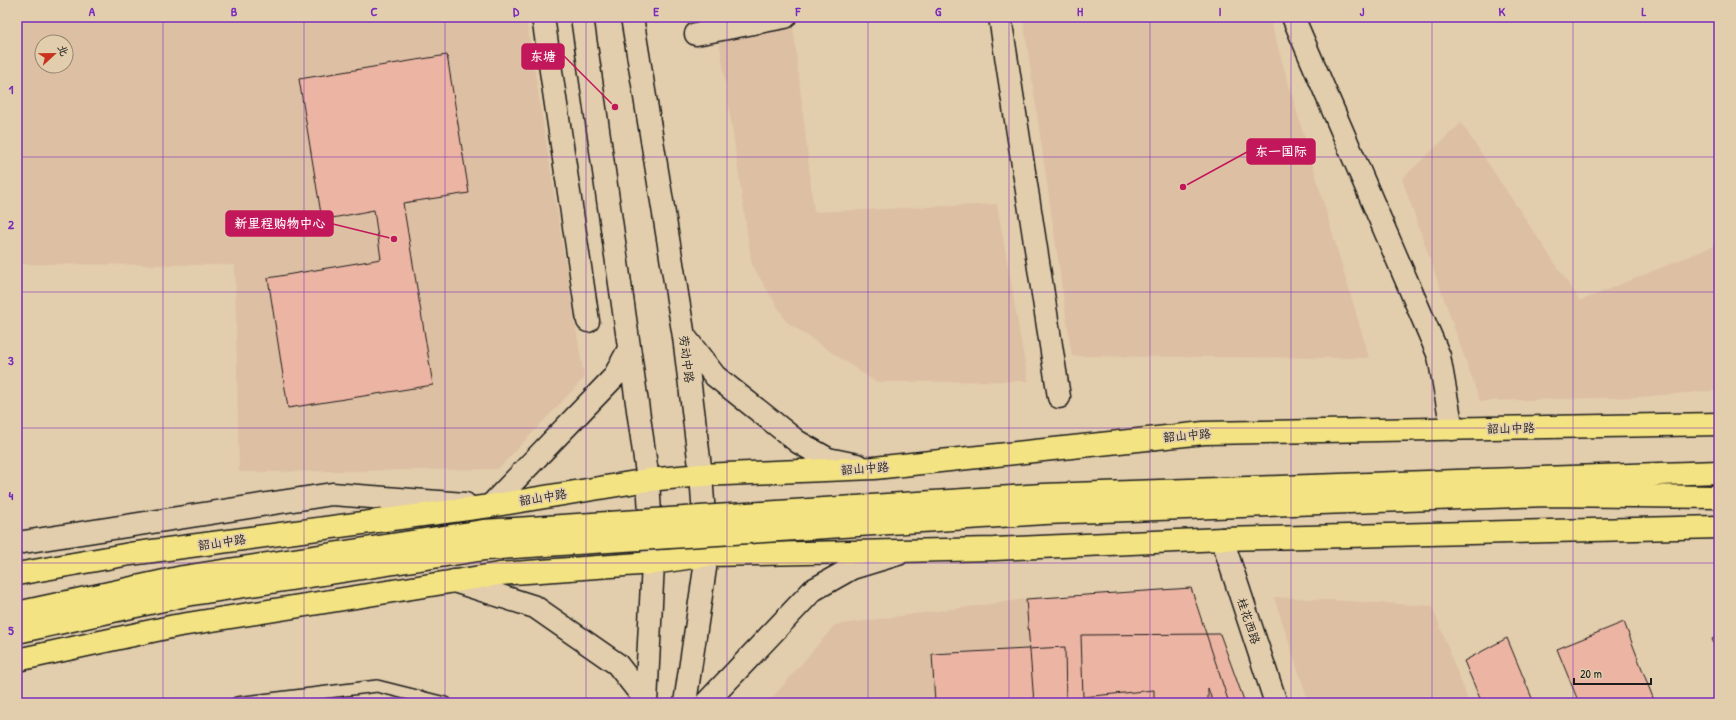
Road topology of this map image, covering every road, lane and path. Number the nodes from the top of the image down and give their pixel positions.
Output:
1 (543, 17) edge
2 (582, 17) edge
3 (632, 17) edge
4 (785, 17) edge
5 (1000, 17) edge
6 (1293, 17) edge
7 (696, 34) dead end
8 (588, 321) dead end
9 (684, 337) junction
10 (629, 349) junction
11 (1059, 397) dead end
12 (1719, 424) edge
13 (1452, 429) junction
14 (874, 468) junction
15 (1719, 472) edge
16 (701, 475) junction
17 (648, 480) junction
18 (1719, 497) edge
19 (490, 506) junction
20 (1719, 527) edge
21 (1222, 539) junction
22 (17, 544) edge
23 (912, 550) junction
24 (707, 555) junction
25 (653, 563) junction
26 (17, 574) edge
27 (454, 581) junction
28 (17, 613) edge
29 (17, 632) edge
30 (17, 660) edge
31 (646, 702) edge
32 (237, 703) edge
33 (445, 703) edge
34 (685, 703) edge
35 (706, 703) edge
36 (1276, 703) edge

1 - 8 main road
2 - 10 main road
3 - 9 main road, 劳动中路
4 - 7 main road
5 - 11 main road
6 - 13 main road
9 - 14 main road
9 - 16 main road, 劳动中路
10 - 17 main road
10 - 19 main road
12 - 13 main road, 韶山中路
13 - 14 main road, 韶山中路
14 - 16 main road, 韶山中路
15 - 28 main road, bridge
16 - 17 main road, 韶山中路
16 - 24 main road, 劳动中路
17 - 19 main road, 韶山中路
17 - 25 main road
18 - 29 main road, bridge
19 - 22 main road
19 - 26 main road, 韶山中路
20 - 21 main road
21 - 23 main road
21 - 36 main road, 桂花西路
23 - 24 main road
23 - 35 main road
24 - 25 main road
24 - 34 main road, 劳动中路
25 - 27 main road
25 - 31 main road
27 - 30 main road
27 - 31 main road
32 - 33 lane

